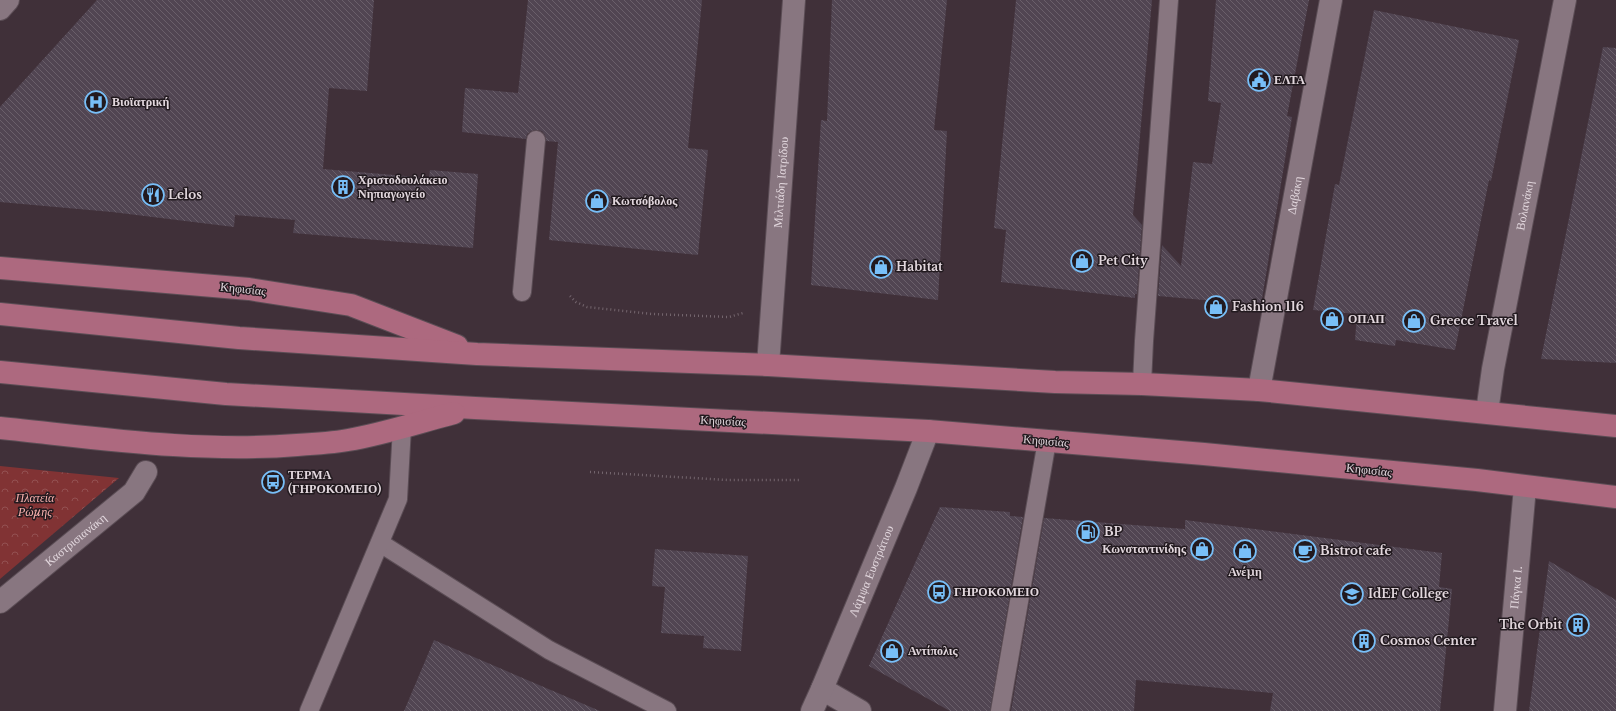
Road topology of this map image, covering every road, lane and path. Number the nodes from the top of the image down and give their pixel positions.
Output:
1 (8, 0) edge
2 (794, 0) edge
3 (1170, 0) edge
4 (1331, 0) edge
5 (1565, 0) edge
6 (0, 9) edge
7 (536, 140) dead end
8 (0, 268) edge
9 (522, 292) dead end
10 (570, 296) dead end
11 (749, 311) dead end
12 (0, 314) edge
13 (476, 354) junction
14 (768, 365) junction
15 (0, 372) edge
16 (1142, 384) junction
17 (1259, 390) junction
18 (475, 408) junction
19 (1487, 412) junction
20 (1616, 426) edge
21 (402, 427) junction
22 (0, 428) edge
23 (928, 431) junction
24 (1047, 441) junction
25 (146, 472) dead end
26 (590, 472) dead end
27 (798, 480) dead end
28 (1525, 487) junction
29 (1616, 497) edge
30 (380, 543) junction
31 (0, 602) edge
32 (822, 689) junction
33 (309, 711) edge
34 (667, 711) edge
35 (812, 711) edge
36 (860, 711) edge
37 (1000, 711) edge
38 (1505, 711) edge

1 - 6 street
2 - 14 street, Μιλτιάδη Ιατρίδου
3 - 16 lane
4 - 17 street, Δαβάκη
5 - 19 street, Βολανάκη
7 - 9 lane
8 - 13 main road, Κηφισίας
10 - 11 path
12 - 13 main road, Κηφισίας
13 - 14 main road, Κηφισίας
14 - 16 main road, Κηφισίας
15 - 18 main road, Κηφισίας
16 - 17 main road, Κηφισίας
17 - 19 main road, Κηφισίας
18 - 21 main road, Κηφισίας
18 - 23 main road, Κηφισίας
19 - 20 main road, Κηφισίας
21 - 22 main road, Κηφισίας
21 - 30 lane
23 - 24 main road, Κηφισίας
23 - 32 street, Λάμψα Ευστράτιου
24 - 28 main road, Κηφισίας
24 - 37 lane
25 - 31 street, Καστρισιανάκη
26 - 27 path
28 - 29 main road, Κηφισίας
28 - 38 street, Πάγκα Ι.
30 - 33 lane
30 - 34 lane
32 - 35 street, Λάμψα Ευστράτιου
32 - 36 street

